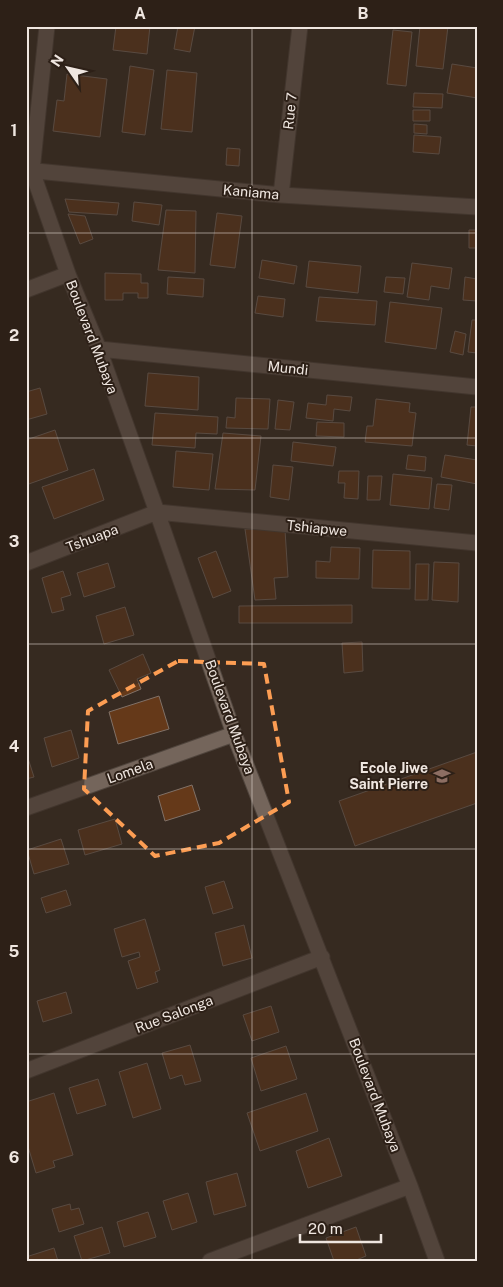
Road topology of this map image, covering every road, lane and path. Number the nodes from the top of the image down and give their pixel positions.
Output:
1 (48, 26) edge
2 (300, 26) edge
3 (29, 171) edge
4 (281, 195) junction
5 (477, 207) edge
6 (68, 274) junction
7 (26, 290) edge
8 (98, 349) junction
9 (477, 387) edge
10 (158, 512) junction
11 (477, 543) edge
12 (26, 563) edge
13 (234, 734) junction
14 (26, 808) edge
15 (322, 957) junction
16 (26, 1071) edge
17 (410, 1186) junction
18 (210, 1261) edge
19 (437, 1261) edge

1 - 3 street
2 - 4 street, Rue 7
3 - 4 street, Kaniama
3 - 6 street, Boulevard Mubaya
4 - 5 street, Kaniama
6 - 7 street
6 - 8 street, Boulevard Mubaya
8 - 9 street, Mundi
8 - 10 street, Boulevard Mubaya
10 - 11 street, Tshiapwe
10 - 12 street, Tshuapa
10 - 13 street, Boulevard Mubaya
13 - 14 street, Lomela
13 - 15 street, Boulevard Mubaya
15 - 16 street, Rue Salonga
15 - 17 street, Boulevard Mubaya
17 - 18 street
17 - 19 street, Boulevard Mubaya

